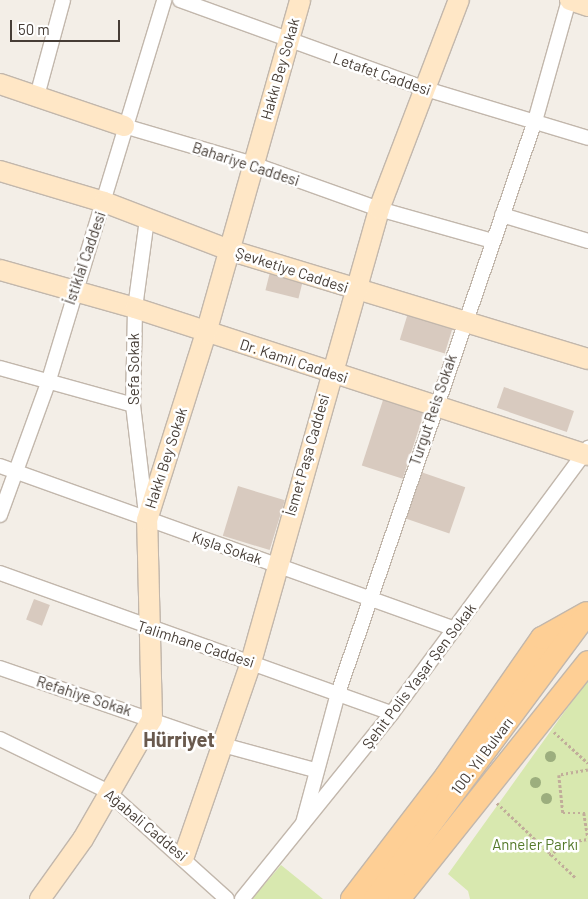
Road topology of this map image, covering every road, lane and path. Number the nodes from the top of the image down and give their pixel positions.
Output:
1 (62, 0) edge
2 (164, 0) edge
3 (180, 0) edge
4 (300, 0) edge
5 (459, 0) edge
6 (569, 0) edge
7 (588, 6) edge
8 (288, 42) junction
9 (0, 84) edge
10 (426, 89) junction
11 (37, 96) junction
12 (535, 121) junction
13 (124, 126) junction
14 (588, 138) edge
15 (253, 164) junction
16 (0, 171) edge
17 (104, 202) junction
18 (379, 209) junction
19 (502, 215) junction
20 (146, 219) junction
21 (492, 241) junction
22 (588, 241) edge
23 (229, 250) junction
24 (0, 270) edge
25 (355, 290) junction
26 (73, 291) junction
27 (135, 308) junction
28 (465, 319) junction
29 (206, 333) junction
30 (588, 359) edge
31 (0, 368) edge
32 (330, 372) junction
33 (48, 383) junction
34 (434, 405) junction
35 (133, 406) junction
36 (587, 453) edge
37 (0, 466) edge
38 (16, 471) junction
39 (0, 515) edge
40 (146, 520) junction
41 (276, 565) junction
42 (0, 573) edge
43 (372, 598) junction
44 (588, 613) edge
45 (455, 629) junction
46 (152, 631) junction
47 (251, 662) junction
48 (0, 668) edge
49 (582, 670) edge
50 (338, 693) junction
51 (392, 713) junction
52 (152, 719) junction
53 (542, 720) junction
54 (0, 739) edge
55 (223, 746) junction
56 (588, 763) edge
57 (316, 770) junction
58 (588, 770) edge
59 (107, 791) junction
60 (485, 792) junction
61 (584, 813) junction
62 (588, 813) edge
63 (304, 823) junction
64 (588, 839) edge
65 (549, 855) junction
66 (184, 856) junction
67 (575, 877) dead end
68 (40, 899) edge
69 (227, 899) edge
70 (242, 899) edge
71 (352, 899) edge
72 (375, 899) edge
73 (399, 899) edge

1 - 11 street
2 - 13 street, İstiklal Caddesi
3 - 8 street, Letafet Caddesi
4 - 8 street, Hakkı Bey Sokak
5 - 10 street, İsmet Paşa Caddesi
6 - 7 street
6 - 12 street, Turgut Reis Sokak
8 - 10 street, Letafet Caddesi
8 - 15 street, Hakkı Bey Sokak
9 - 11 street, Bahariye Caddesi
10 - 12 street, Letafet Caddesi
10 - 18 street, İsmet Paşa Caddesi
11 - 13 street, Bahariye Caddesi
12 - 14 street, Letafet Caddesi
12 - 19 street, Turgut Reis Sokak
13 - 15 street, Bahariye Caddesi
13 - 17 street, İstiklal Caddesi
15 - 18 street, Bahariye Caddesi
15 - 23 street, Hakkı Bey Sokak
16 - 17 street, Şevketiye Caddesi
17 - 20 street, Şevketiye Caddesi
17 - 26 street, İstiklal Caddesi
18 - 21 street, Bahariye Caddesi
18 - 25 street, İsmet Paşa Caddesi
19 - 21 street, Turgut Reis Sokak
19 - 22 street
20 - 23 street, Şevketiye Caddesi
20 - 27 street, Sefa Sokak
21 - 28 street, Turgut Reis Sokak
23 - 25 street, Şevketiye Caddesi
23 - 29 street, Hakkı Bey Sokak
24 - 26 street, Dr. Kamil Caddesi
25 - 28 street, Şevketiye Caddesi
25 - 32 street, İsmet Paşa Caddesi
26 - 27 street, Dr. Kamil Caddesi
26 - 33 street, İstiklal Caddesi
27 - 29 street, Dr. Kamil Caddesi
27 - 35 street, Sefa Sokak
28 - 30 street, Şevketiye Caddesi
28 - 34 street, Turgut Reis Sokak
29 - 32 street, Dr. Kamil Caddesi
29 - 40 street, Hakkı Bey Sokak
31 - 33 street
32 - 34 street, Dr. Kamil Caddesi
32 - 41 street, İsmet Paşa Caddesi
33 - 35 street
33 - 38 street, İstiklal Caddesi
34 - 36 street, Dr. Kamil Caddesi
34 - 43 street, Turgut Reis Sokak
35 - 40 street, Sefa Sokak
36 - 45 street, Şehit Polis Yaşar Şen Sokak
37 - 38 street, Kışla Sokak
38 - 39 street, İstiklal Caddesi
38 - 40 street, Kışla Sokak
40 - 41 street, Kışla Sokak
40 - 46 street, Hakkı Bey Sokak
41 - 43 street, Kışla Sokak
41 - 47 street, İsmet Paşa Caddesi
42 - 46 street, Talimhane Caddesi
43 - 45 street, Kışla Sokak
43 - 50 street, Turgut Reis Sokak
44 - 71 main road
44 - 72 main road, 100. Yıl Bulvarı
45 - 51 street, Şehit Polis Yaşar Şen Sokak
46 - 47 street, Talimhane Caddesi
46 - 52 street, Hakkı Bey Sokak
47 - 50 street, Talimhane Caddesi
47 - 55 street, İsmet Paşa Caddesi
48 - 52 street, Refahiye Sokak
49 - 53 main road, 100. Yıl Bulvarı
50 - 51 street, Talimhane Caddesi
50 - 57 street, Turgut Reis Sokak
51 - 63 street, Şehit Polis Yaşar Şen Sokak
52 - 55 street, Refahiye Sokak
52 - 59 street
53 - 56 path
53 - 60 main road, 100. Yıl Bulvarı
54 - 59 street, Ağabali Caddesi
55 - 57 street, Refahiye Sokak
55 - 66 street, İsmet Paşa Caddesi
57 - 63 street, Turgut Reis Sokak
58 - 61 path
59 - 66 street, Ağabali Caddesi
59 - 68 street
60 - 65 path
60 - 73 main road, 100. Yıl Bulvarı
61 - 62 path
61 - 64 path
63 - 70 street, Şehit Polis Yaşar Şen Sokak
64 - 65 path
65 - 67 path
66 - 69 street, Ağabali Caddesi

